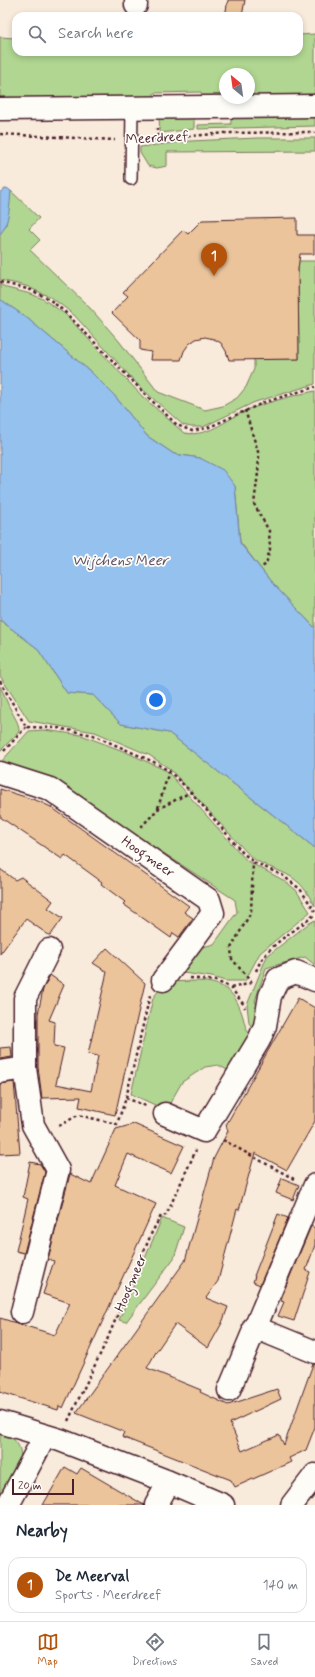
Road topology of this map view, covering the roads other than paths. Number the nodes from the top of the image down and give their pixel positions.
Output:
1 (315, 106) edge
2 (0, 109) edge
3 (132, 109) junction
4 (131, 179) dead end
5 (0, 773) edge
6 (49, 950) dead end
7 (163, 980) road end
8 (315, 980) edge
9 (25, 1068) junction
10 (0, 1072) edge
11 (166, 1114) dead end
12 (314, 1187) edge
13 (22, 1312) dead end
14 (254, 1327) junction
15 (315, 1352) edge
16 (229, 1390) dead end
17 (0, 1422) edge
18 (52, 1438) junction
19 (315, 1475) edge
20 (169, 1482) junction
21 (8, 1505) edge
22 (156, 1505) edge
23 (223, 1505) edge
24 (292, 1505) edge

1 - 3 street, Meerdreef
2 - 3 street, Meerdreef
3 - 4 lane
5 - 7 street, Hoogmeer
6 - 9 street
8 - 11 street
9 - 10 street
9 - 13 street
12 - 14 street
14 - 15 street
14 - 16 street
17 - 18 street
18 - 20 street
18 - 21 street
19 - 24 street
20 - 22 street
20 - 23 street

